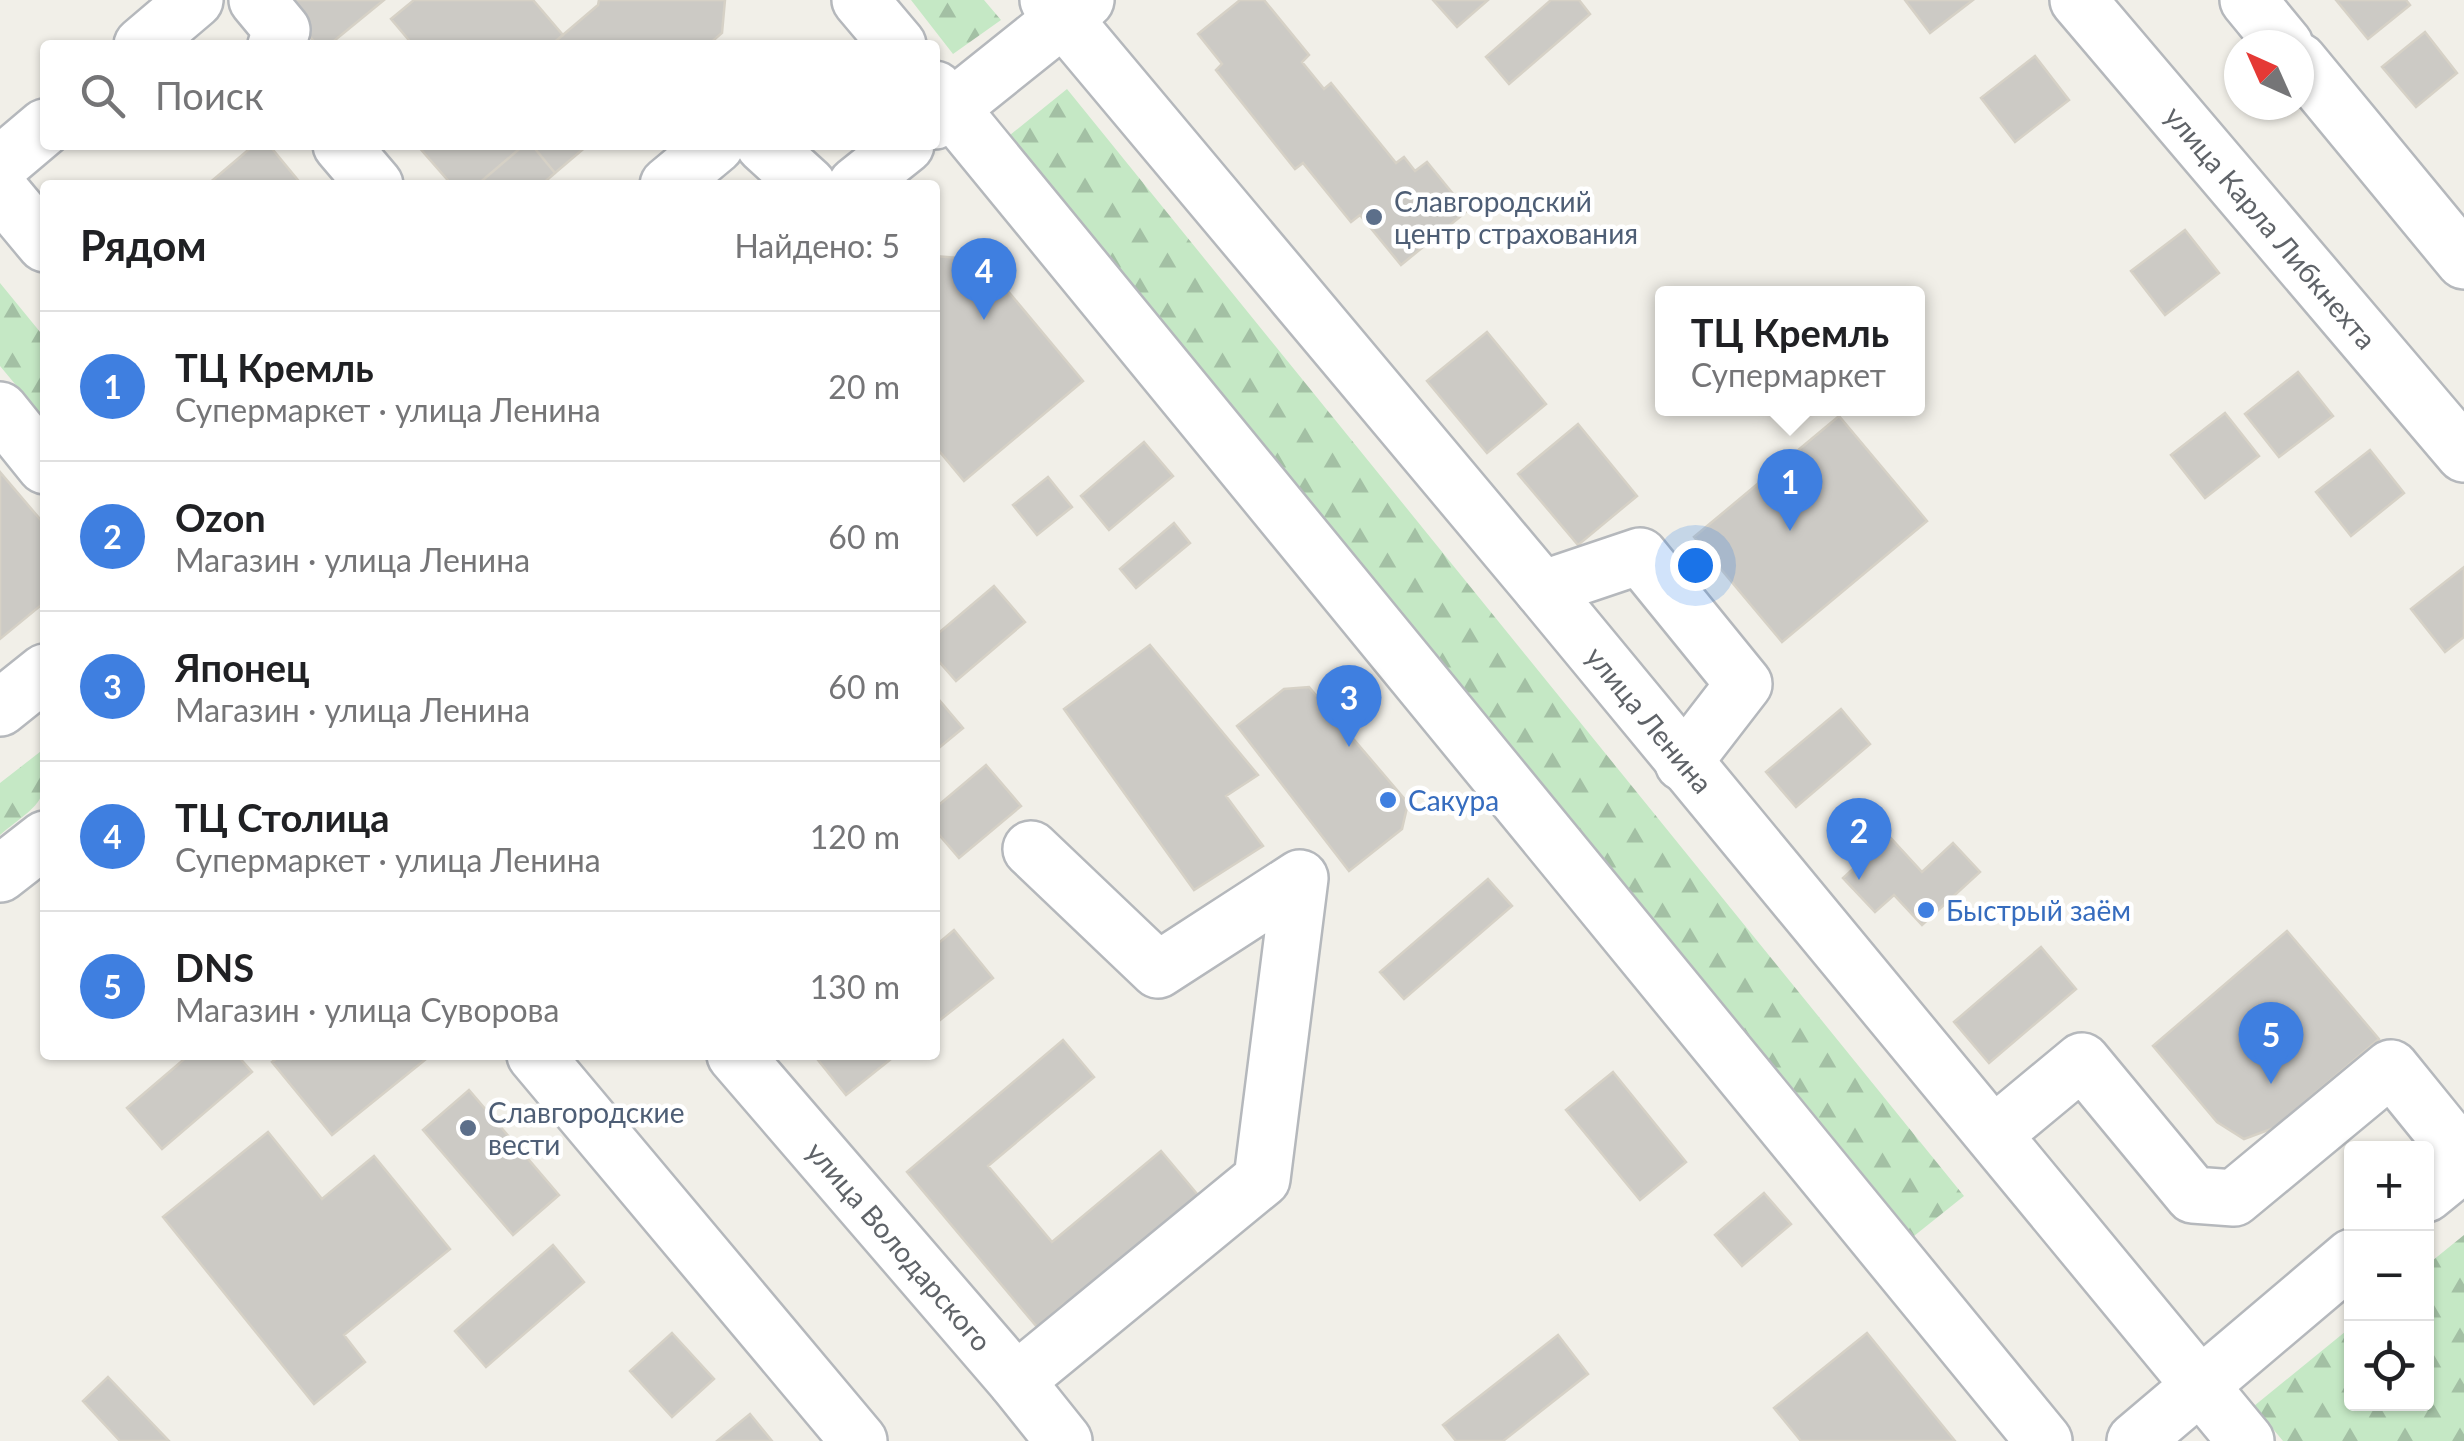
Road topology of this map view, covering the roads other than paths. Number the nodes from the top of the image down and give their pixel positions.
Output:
1 (195, 0) edge
2 (258, 0) edge
3 (860, 0) edge
4 (2078, 0) edge
5 (2248, 0) edge
6 (1065, 6) edge
7 (2273, 30) edge
8 (148, 40) edge
9 (278, 40) edge
10 (894, 40) edge
11 (2314, 80) edge
12 (940, 106) edge
13 (40, 131) edge
14 (345, 150) edge
15 (710, 150) edge
16 (770, 150) edge
17 (900, 150) edge
18 (0, 165) edge
19 (372, 180) edge
20 (674, 180) edge
21 (802, 180) edge
22 (862, 180) edge
23 (0, 190) edge
24 (40, 238) edge
25 (2464, 261) edge
26 (0, 410) edge
27 (2464, 454) edge
28 (40, 460) edge
29 (1542, 590) junction
30 (40, 676) edge
31 (0, 708) edge
32 (1683, 763) junction
33 (40, 843) edge
34 (1031, 849) dead end
35 (0, 874) edge
36 (539, 1060) edge
37 (739, 1060) edge
38 (1994, 1134) junction
39 (2464, 1160) edge
40 (2434, 1187) edge
41 (2344, 1264) edge
42 (1016, 1381) junction
43 (2200, 1385) junction
44 (859, 1441) edge
45 (1064, 1441) edge
46 (2044, 1441) edge
47 (2135, 1441) edge
48 (2246, 1441) edge

1 - 8 street
2 - 9 street
3 - 10 street
4 - 27 street, улица Карла Либкнехта
5 - 7 street
6 - 12 street
6 - 29 street, улица Ленина
11 - 25 street
12 - 46 street
13 - 18 street
14 - 19 street
15 - 20 street
16 - 21 street
17 - 22 street
23 - 24 street
26 - 28 street
29 - 32 street, улица Ленина
29 - 32 street
30 - 31 street
32 - 38 street, улица Ленина
33 - 35 street
34 - 42 street
36 - 44 street
37 - 42 street, улица Володарского
38 - 39 street
38 - 43 street, улица Ленина
39 - 40 street
41 - 43 street
42 - 45 street, улица Володарского
43 - 47 street
43 - 48 street, улица Ленина

